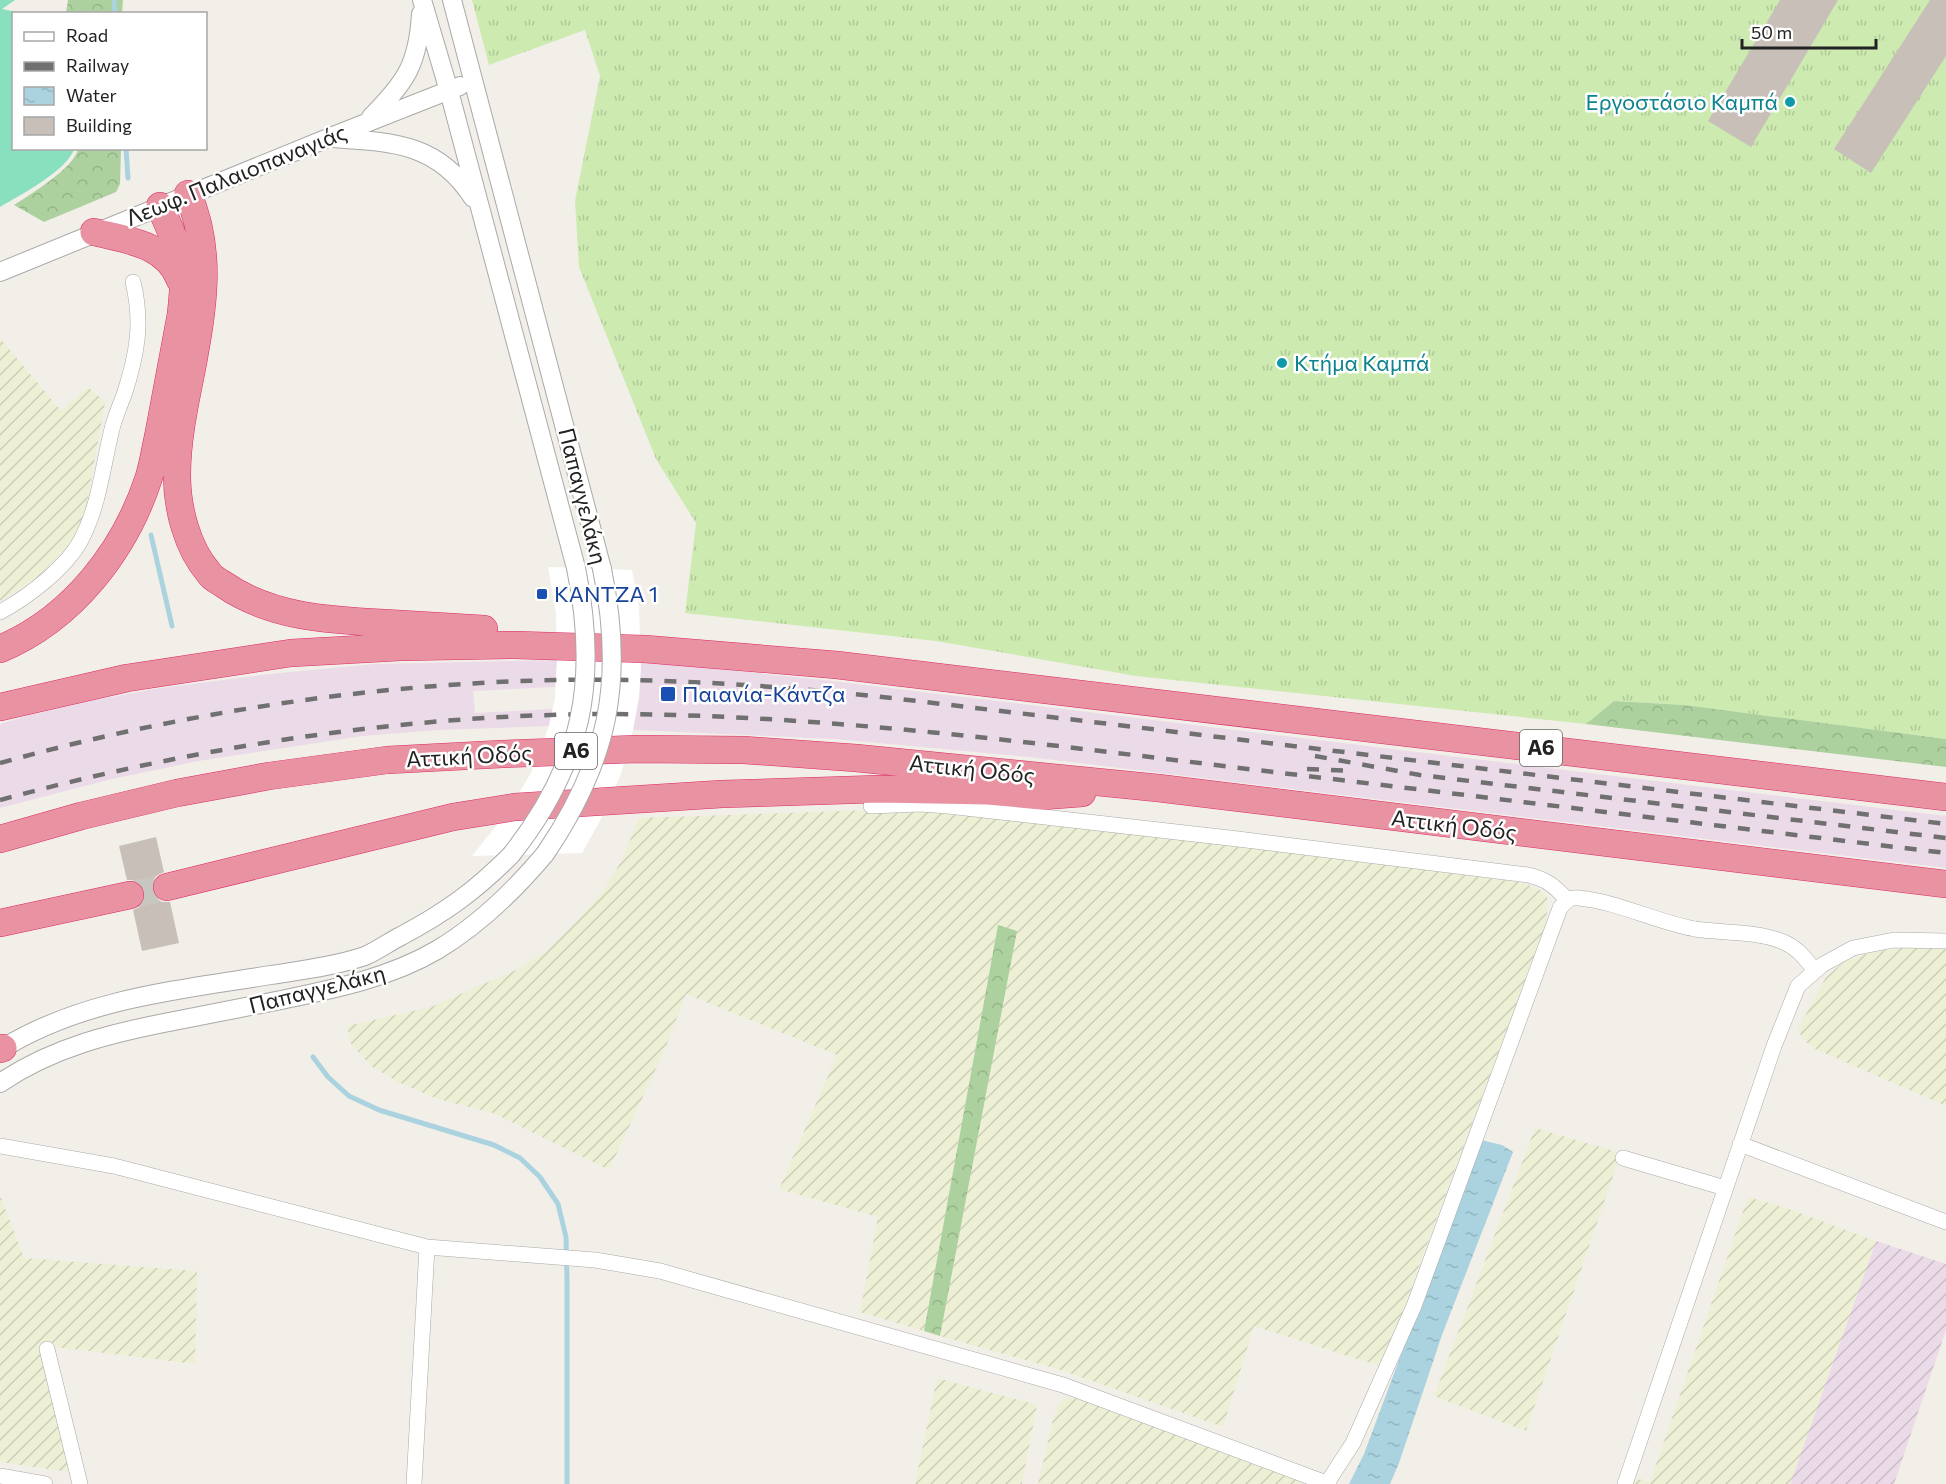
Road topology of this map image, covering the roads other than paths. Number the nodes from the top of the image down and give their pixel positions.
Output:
1 (422, 0) edge
2 (452, 0) edge
3 (473, 81) junction
4 (448, 91) junction
5 (366, 123) junction
6 (328, 138) junction
7 (188, 194) junction
8 (160, 206) junction
9 (481, 214) junction
10 (94, 232) junction
11 (0, 272) edge
12 (133, 282) dead end
13 (183, 288) junction
14 (0, 612) edge
15 (0, 649) edge
16 (645, 649) junction
17 (0, 707) edge
18 (1158, 788) junction
19 (1946, 797) edge
20 (870, 806) dead end
21 (0, 839) edge
22 (1946, 884) edge
23 (167, 887) tunnel mouth
24 (130, 895) tunnel mouth
25 (1567, 900) junction
26 (0, 923) edge
27 (1946, 941) edge
28 (1815, 971) junction
29 (1, 1049) edge
30 (0, 1083) edge
31 (1740, 1144) junction
32 (0, 1146) edge
33 (1623, 1158) dead end
34 (1725, 1188) junction
35 (1946, 1222) edge
36 (428, 1247) junction
37 (46, 1349) dead end
38 (0, 1476) edge
39 (45, 1484) edge
40 (80, 1484) edge
41 (414, 1484) edge
42 (1328, 1484) edge
43 (1625, 1484) edge

1 - 4 street, Παπαγγελάκη
1 - 5 street
2 - 3 street, Παπαγγελάκη
3 - 4 street, Λεωφ. Παλαιοπαναγιάς
3 - 30 street, Παπαγγελάκη, bridge
4 - 5 street, Λεωφ. Παλαιοπαναγιάς
4 - 9 street, Παπαγγελάκη
5 - 6 street, Λεωφ. Παλαιοπαναγιάς
6 - 7 street, Λεωφ. Παλαιοπαναγιάς
6 - 9 street
7 - 8 street, Λεωφ. Παλαιοπαναγιάς
7 - 16 highway
8 - 10 street, Λεωφ. Παλαιοπαναγιάς
8 - 13 highway
9 - 29 street, Παπαγγελάκη, bridge
10 - 11 street, Λεωφ. Παλαιοπαναγιάς
10 - 13 highway
12 - 14 street
13 - 15 highway
16 - 17 highway, Α6
16 - 19 highway, Α6
18 - 21 highway, Αττική Οδός / Α6
18 - 22 highway, Αττική Οδός / Α6
18 - 23 highway
20 - 25 street
24 - 26 highway
25 - 28 street
25 - 42 street
27 - 28 street
28 - 31 street
31 - 34 street
31 - 35 street
32 - 36 street
33 - 34 street
34 - 43 street
36 - 41 street
36 - 42 street
37 - 40 street
38 - 39 street

